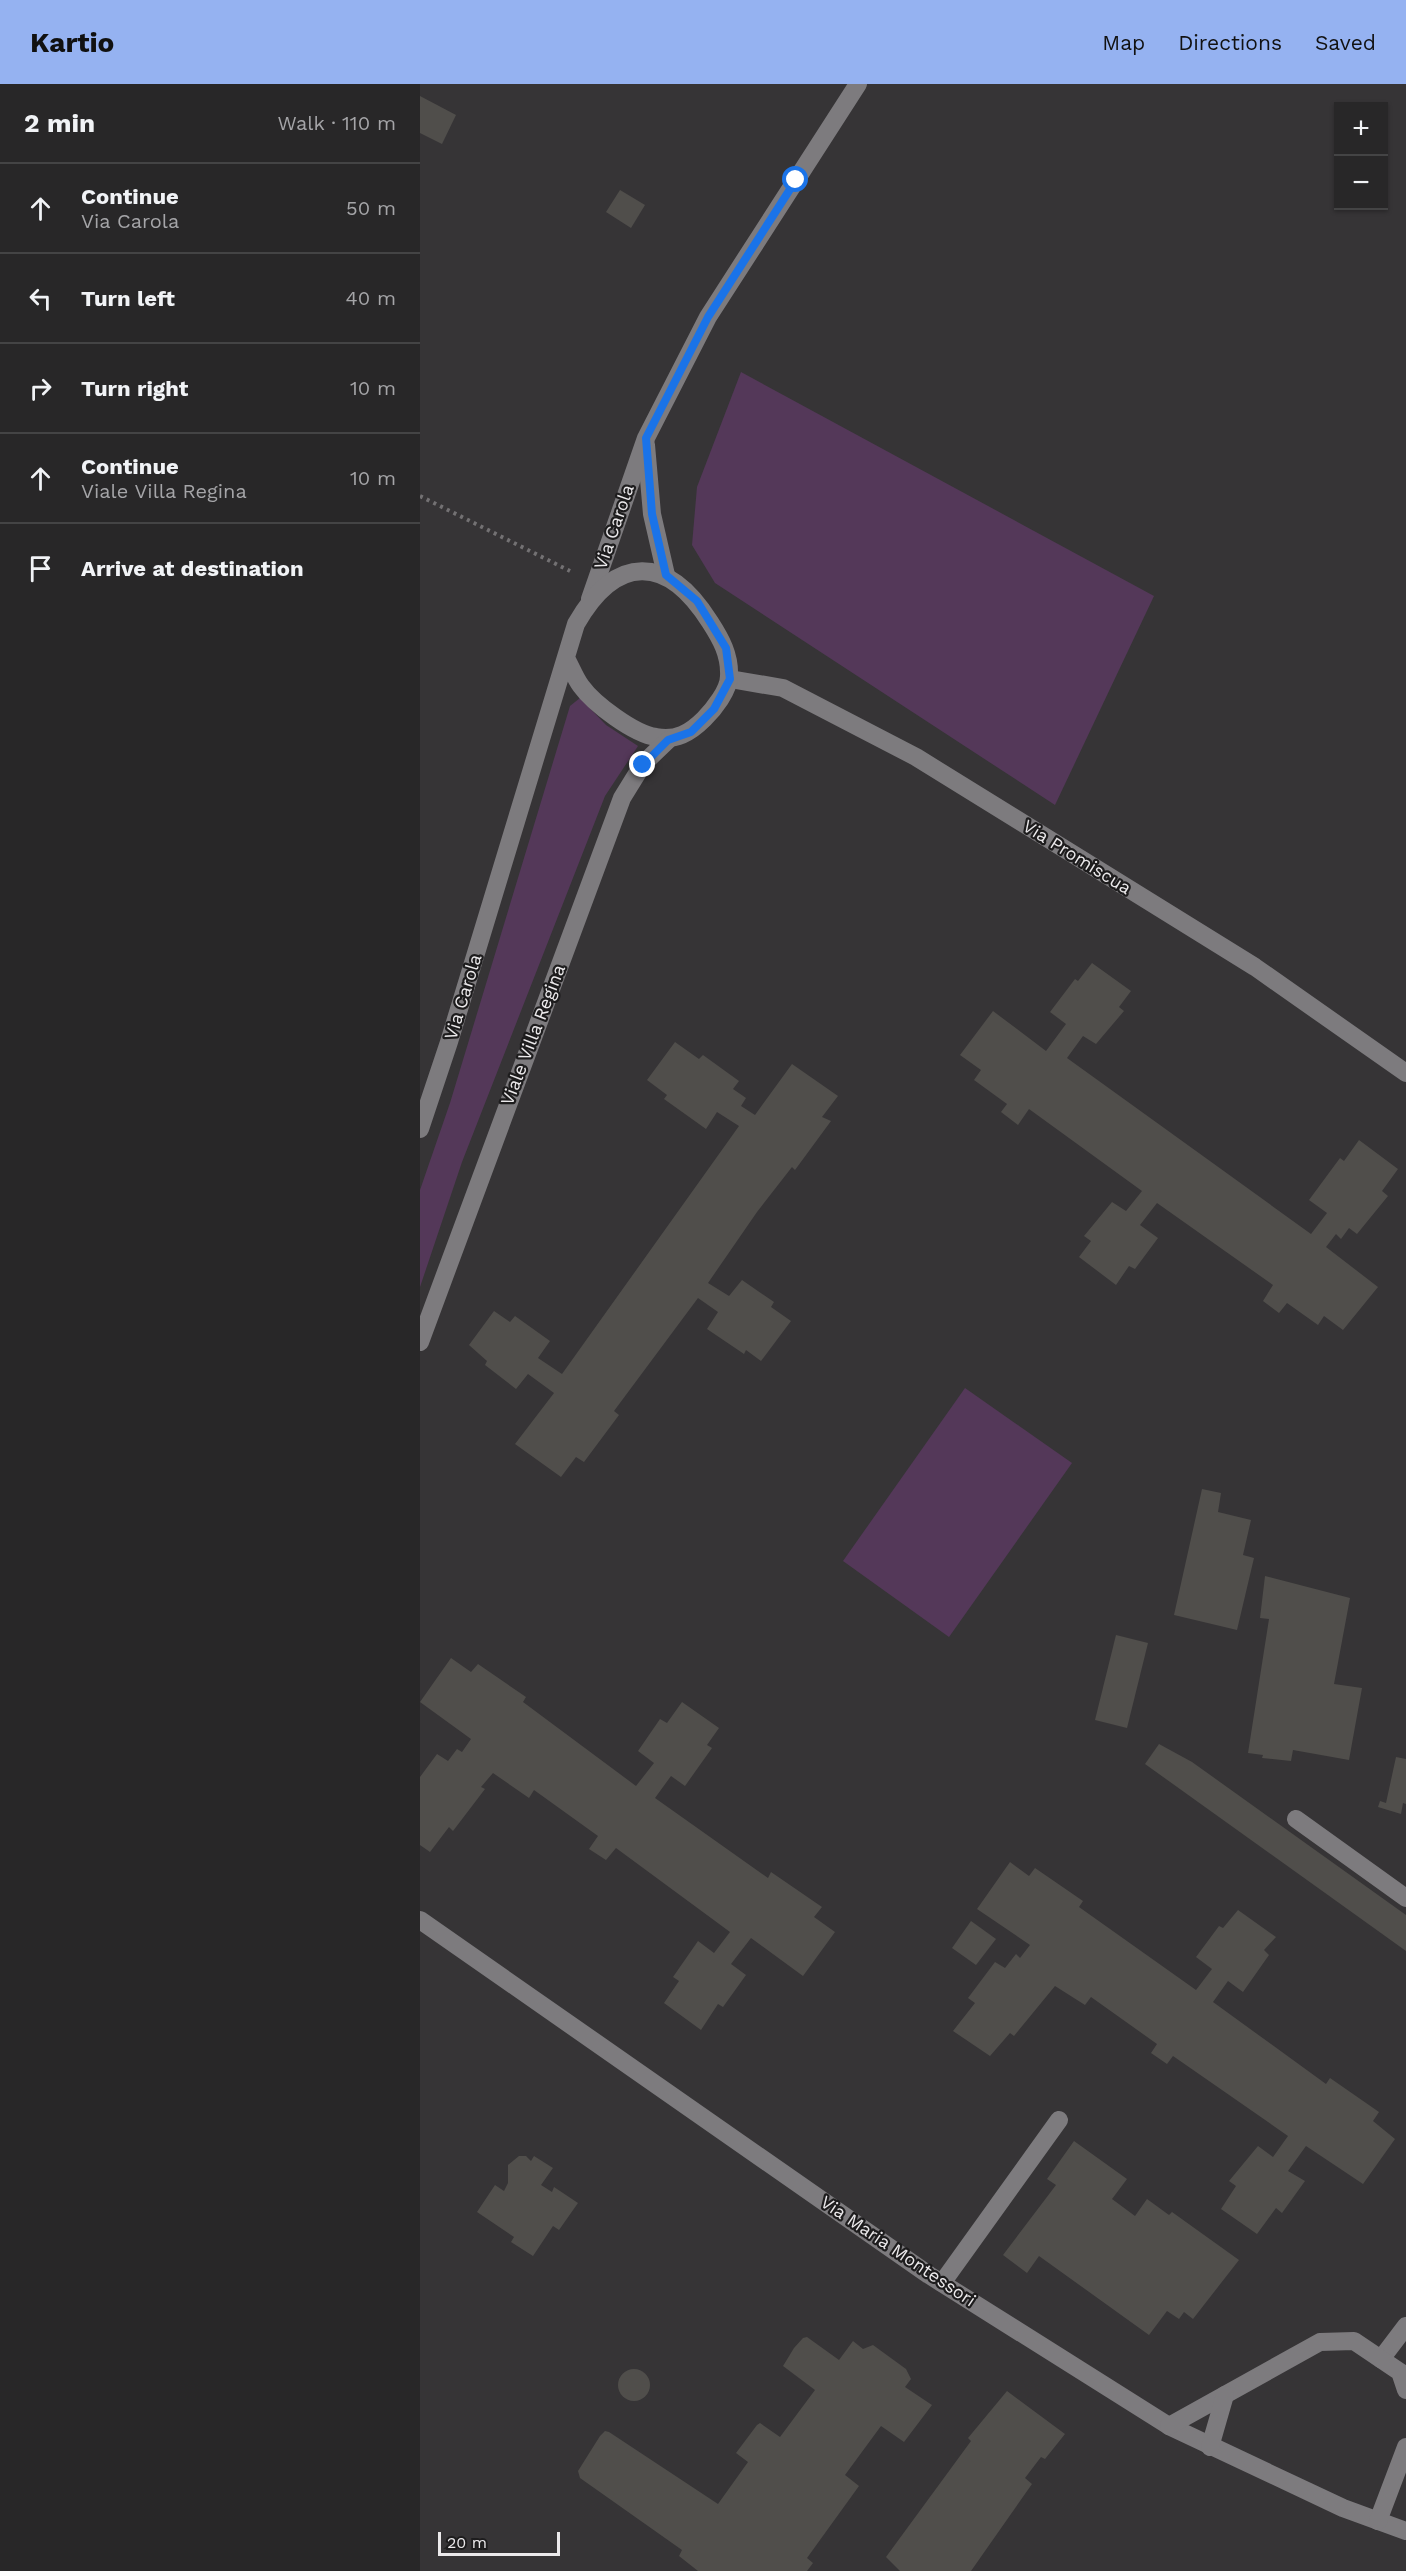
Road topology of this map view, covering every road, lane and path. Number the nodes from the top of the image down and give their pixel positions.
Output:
1 (858, 84) edge
2 (646, 438) junction
3 (420, 496) edge
4 (666, 575) junction
5 (592, 591) junction
6 (566, 658) junction
7 (730, 679) junction
8 (668, 740) junction
9 (1406, 1073) edge
10 (420, 1129) edge
11 (420, 1342) edge
12 (1296, 1819) dead end
13 (1406, 1898) edge
14 (420, 1920) edge
15 (1059, 2120) dead end
16 (942, 2283) junction
17 (1406, 2326) edge
18 (1381, 2359) junction
19 (1406, 2390) edge
20 (1225, 2395) junction
21 (1169, 2426) junction
22 (1210, 2447) junction
23 (1406, 2447) edge
24 (1378, 2521) junction
25 (1406, 2531) edge

1 - 2 street, Via Carola
2 - 4 street
2 - 5 street, Via Carola
3 - 5 path
4 - 5 street
4 - 7 street
5 - 6 street
6 - 8 street
6 - 10 street, Via Carola
7 - 8 street
7 - 9 street, Via Promiscua
8 - 11 street, Viale Villa Regina
12 - 13 street
14 - 16 street, Via Maria Montessori
15 - 16 street
16 - 21 street, Via Maria Montessori
17 - 18 street
18 - 19 street
18 - 20 street
20 - 21 street
20 - 22 street
21 - 22 street, Via Maria Montessori
22 - 24 street, Via Maria Montessori
23 - 24 street
24 - 25 street, Via Maria Montessori

